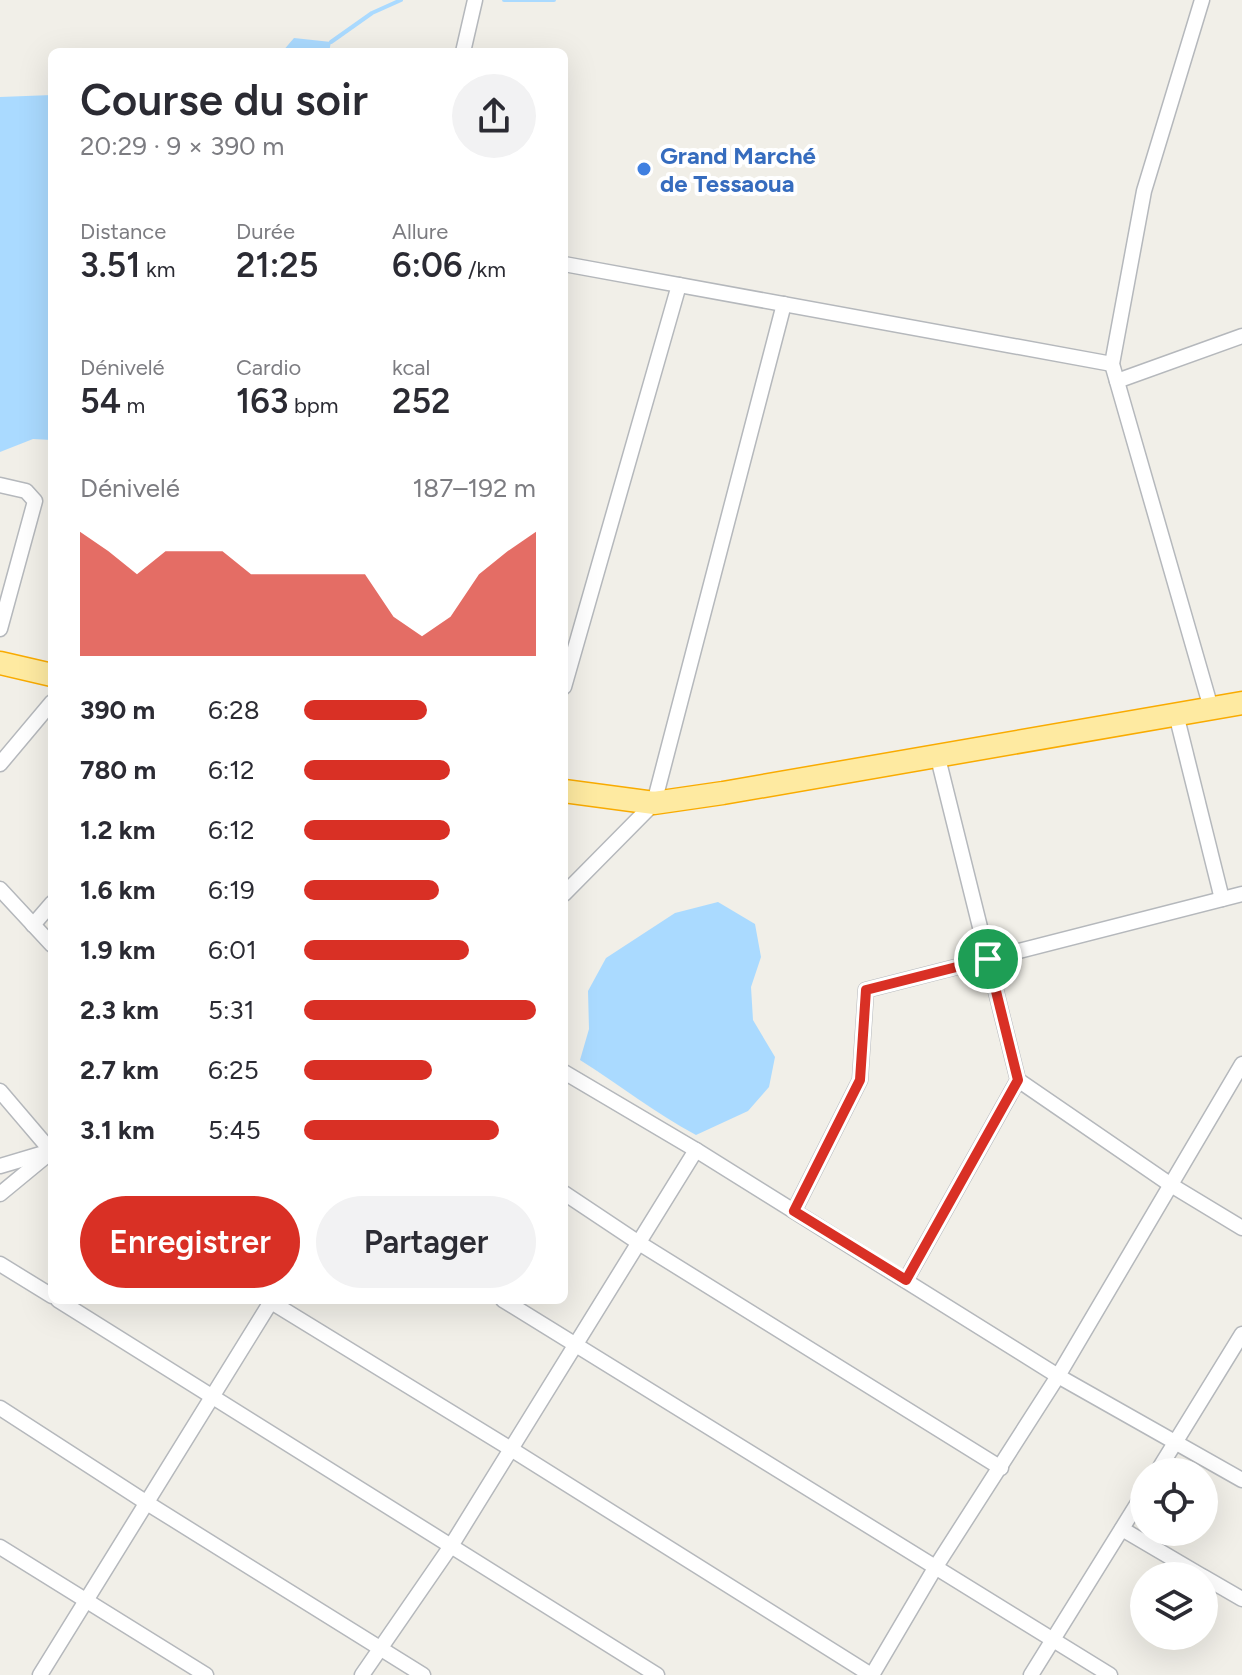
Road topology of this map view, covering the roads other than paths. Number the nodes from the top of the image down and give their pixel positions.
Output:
1 (475, 0) edge
2 (1202, 0) edge
3 (464, 48) edge
4 (568, 265) edge
5 (679, 285) junction
6 (784, 304) junction
7 (1242, 336) edge
8 (1112, 364) junction
9 (1117, 381) junction
10 (0, 485) edge
11 (0, 629) edge
12 (0, 663) edge
13 (568, 673) edge
14 (48, 674) edge
15 (1242, 703) edge
16 (48, 707) edge
17 (1211, 708) junction
18 (1176, 714) junction
19 (937, 754) junction
20 (0, 764) edge
21 (568, 792) edge
22 (654, 803) junction
23 (0, 889) edge
24 (568, 890) edge
25 (1242, 894) edge
26 (1222, 899) junction
27 (48, 908) edge
28 (33, 925) junction
29 (48, 941) edge
30 (988, 959) junction
31 (1242, 1064) edge
32 (568, 1074) edge
33 (1018, 1080) junction
34 (0, 1091) edge
35 (48, 1147) edge
36 (696, 1150) junction
37 (48, 1153) edge
38 (48, 1155) edge
39 (0, 1166) edge
40 (1171, 1185) junction
41 (0, 1194) edge
42 (568, 1196) edge
43 (794, 1211) junction
44 (1242, 1228) edge
45 (639, 1243) junction
46 (0, 1264) edge
47 (906, 1280) junction
48 (48, 1294) edge
49 (64, 1304) edge
50 (268, 1304) edge
51 (275, 1304) edge
52 (509, 1304) edge
53 (1242, 1334) edge
54 (575, 1347) junction
55 (1058, 1376) junction
56 (213, 1397) junction
57 (0, 1408) edge
58 (1176, 1441) junction
59 (511, 1449) junction
60 (1166, 1458) edge
61 (1001, 1468) junction
62 (1242, 1480) edge
63 (147, 1503) junction
64 (1130, 1516) edge
65 (1122, 1529) junction
66 (451, 1546) junction
67 (0, 1547) edge
68 (1178, 1562) edge
69 (935, 1568) junction
70 (1218, 1585) edge
71 (1242, 1599) edge
72 (85, 1600) junction
73 (1053, 1640) junction
74 (381, 1648) junction
75 (40, 1675) edge
76 (206, 1675) edge
77 (362, 1675) edge
78 (423, 1675) edge
79 (657, 1675) edge
80 (872, 1675) edge
81 (1031, 1675) edge
82 (1110, 1675) edge

1 - 3 street
2 - 8 street
4 - 5 street
5 - 6 street
5 - 13 street
6 - 8 street
6 - 22 street
7 - 9 street
8 - 9 street
9 - 17 street
10 - 11 street
12 - 14 highway
15 - 17 highway
16 - 20 street
17 - 18 highway
18 - 19 highway
18 - 26 street
19 - 22 highway
19 - 30 street
21 - 22 highway
22 - 24 street
23 - 28 street
25 - 26 street
26 - 30 street
27 - 28 street
28 - 29 street
30 - 33 street
30 - 43 street
31 - 40 street
32 - 36 street
33 - 40 street
33 - 47 street
34 - 35 street
36 - 43 street
36 - 45 street
37 - 39 street
38 - 41 street
40 - 44 street
40 - 55 street
42 - 45 street
43 - 47 street
45 - 54 street
45 - 61 street
46 - 48 street
47 - 55 street
49 - 56 street
50 - 56 street
51 - 59 street
52 - 54 street
53 - 58 street
54 - 59 street
54 - 69 street
55 - 58 street
55 - 61 street
56 - 63 street
56 - 66 street
57 - 63 street
58 - 60 street
58 - 62 street
59 - 66 street
59 - 80 street
61 - 69 street
63 - 72 street
63 - 74 street
64 - 65 street
65 - 68 street
65 - 73 street
66 - 74 street
66 - 79 street
67 - 72 street
69 - 73 street
69 - 80 street
70 - 71 street
72 - 75 street
72 - 76 street
73 - 81 street
73 - 82 street
74 - 77 street
74 - 78 street

